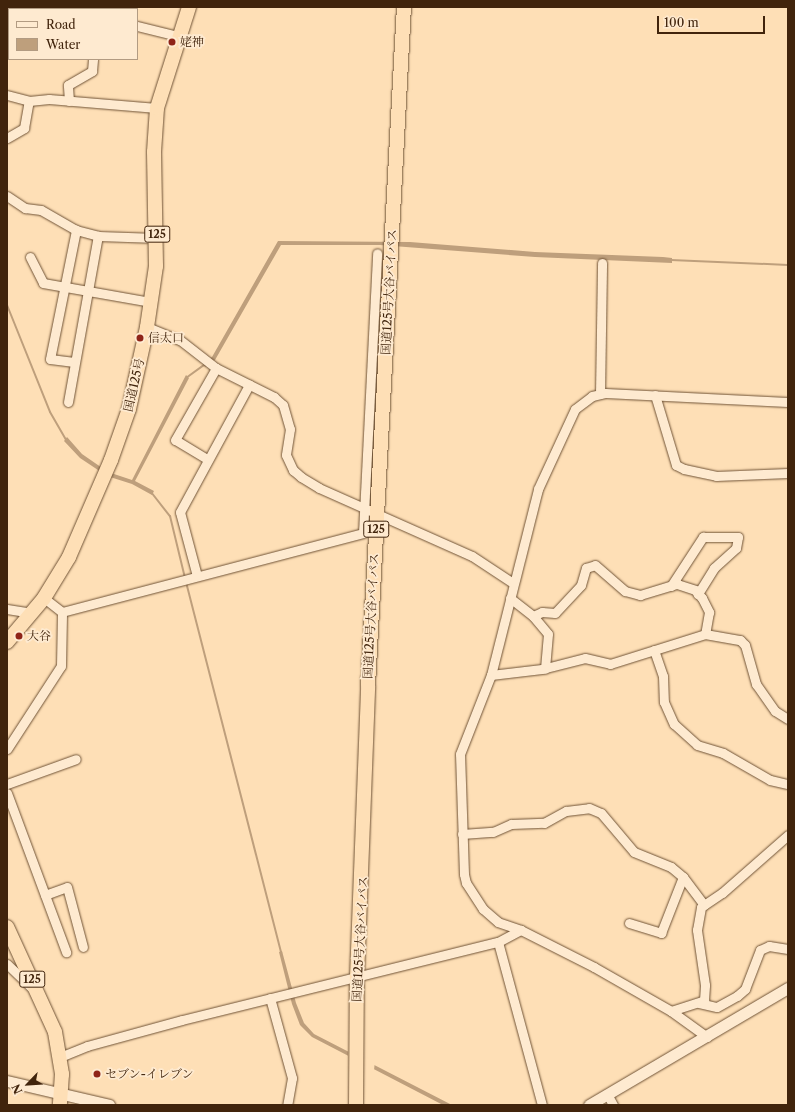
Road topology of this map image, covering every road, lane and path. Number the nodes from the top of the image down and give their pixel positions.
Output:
1 (189, 7) edge
2 (404, 7) edge
3 (138, 26) edge
4 (178, 36) junction
5 (93, 60) edge
6 (7, 95) edge
7 (29, 101) junction
8 (69, 101) junction
9 (157, 108) junction
10 (7, 138) edge
11 (7, 196) edge
12 (76, 230) junction
13 (98, 236) junction
14 (157, 238) junction
15 (377, 253) dead end
16 (30, 257) dead end
17 (602, 263) dead end
18 (64, 286) junction
19 (87, 290) junction
20 (151, 302) junction
21 (147, 327) junction
22 (74, 362) junction
23 (216, 368) junction
24 (249, 385) junction
25 (600, 394) junction
26 (655, 395) junction
27 (68, 402) dead end
28 (788, 402) edge
29 (207, 459) junction
30 (788, 473) edge
31 (370, 510) junction
32 (195, 576) junction
33 (513, 583) junction
34 (671, 586) junction
35 (698, 594) junction
36 (44, 598) junction
37 (510, 598) junction
38 (7, 609) edge
39 (62, 612) junction
40 (31, 614) junction
41 (534, 616) junction
42 (705, 634) junction
43 (7, 642) edge
44 (654, 650) junction
45 (544, 668) junction
46 (491, 675) junction
47 (788, 719) edge
48 (7, 749) edge
49 (76, 760) dead end
50 (7, 784) edge
51 (788, 784) edge
52 (7, 793) edge
53 (462, 834) junction
54 (788, 835) edge
55 (683, 877) junction
56 (45, 895) junction
57 (704, 905) junction
58 (629, 923) dead end
59 (7, 927) edge
60 (521, 930) junction
61 (498, 942) junction
62 (83, 947) dead end
63 (788, 949) edge
64 (66, 952) dead end
65 (7, 964) edge
66 (357, 977) junction
67 (788, 988) edge
68 (40, 995) junction
69 (270, 998) junction
70 (699, 1003) junction
71 (671, 1011) junction
72 (707, 1037) junction
73 (60, 1057) junction
74 (7, 1081) edge
75 (607, 1094) junction
76 (61, 1100) edge
77 (109, 1105) edge
78 (288, 1105) edge
79 (356, 1105) edge
80 (542, 1105) edge
81 (589, 1105) edge
82 (613, 1105) edge

1 - 4 highway, 国道125号 / 125
2 - 31 highway, 国道125号大谷バイパス / 125
3 - 4 street
4 - 9 highway, 国道125号 / 125
5 - 8 street
6 - 7 street
7 - 8 street
7 - 10 street
8 - 9 street
9 - 14 highway, 国道125号 / 125
11 - 12 street
12 - 13 street
12 - 18 street
13 - 14 street
13 - 19 street
14 - 20 highway, 国道125号 / 125
15 - 31 street
16 - 18 street
17 - 25 street
18 - 19 street
18 - 22 street
19 - 20 street
19 - 22 street
20 - 21 highway, 国道125号 / 125
21 - 23 street
21 - 36 highway, 国道125号 / 125
22 - 27 street
23 - 24 street
23 - 29 street
24 - 29 street
24 - 31 street
25 - 26 street
25 - 33 street
26 - 28 street
26 - 30 street
29 - 32 street
31 - 32 street
31 - 33 street
31 - 66 highway, 国道125号大谷バイパス / 125
32 - 39 street
33 - 37 street
34 - 35 street
34 - 35 street
34 - 41 street
35 - 42 street
36 - 39 street
36 - 40 highway, 国道125号 / 125
37 - 41 street
37 - 46 street
38 - 40 street
39 - 48 street
40 - 43 highway, 国道125号 / 125
41 - 45 street
42 - 44 street
42 - 47 street
44 - 45 street
44 - 51 street
45 - 46 street
46 - 53 street
49 - 50 street
52 - 56 street
53 - 55 street
53 - 60 street
54 - 57 street
55 - 57 street
55 - 58 street
56 - 62 street
56 - 64 street
57 - 70 street
59 - 68 highway, 125
60 - 61 street
60 - 71 street
61 - 66 street
61 - 80 street
63 - 70 street
65 - 68 street
66 - 69 street
66 - 79 highway, 国道125号大谷バイパス / 125
67 - 72 street
68 - 73 highway, 125
69 - 73 street
69 - 78 street
70 - 71 street
71 - 72 street
72 - 75 street
73 - 76 highway, 125
74 - 76 street
75 - 81 street
75 - 82 street
76 - 77 street

